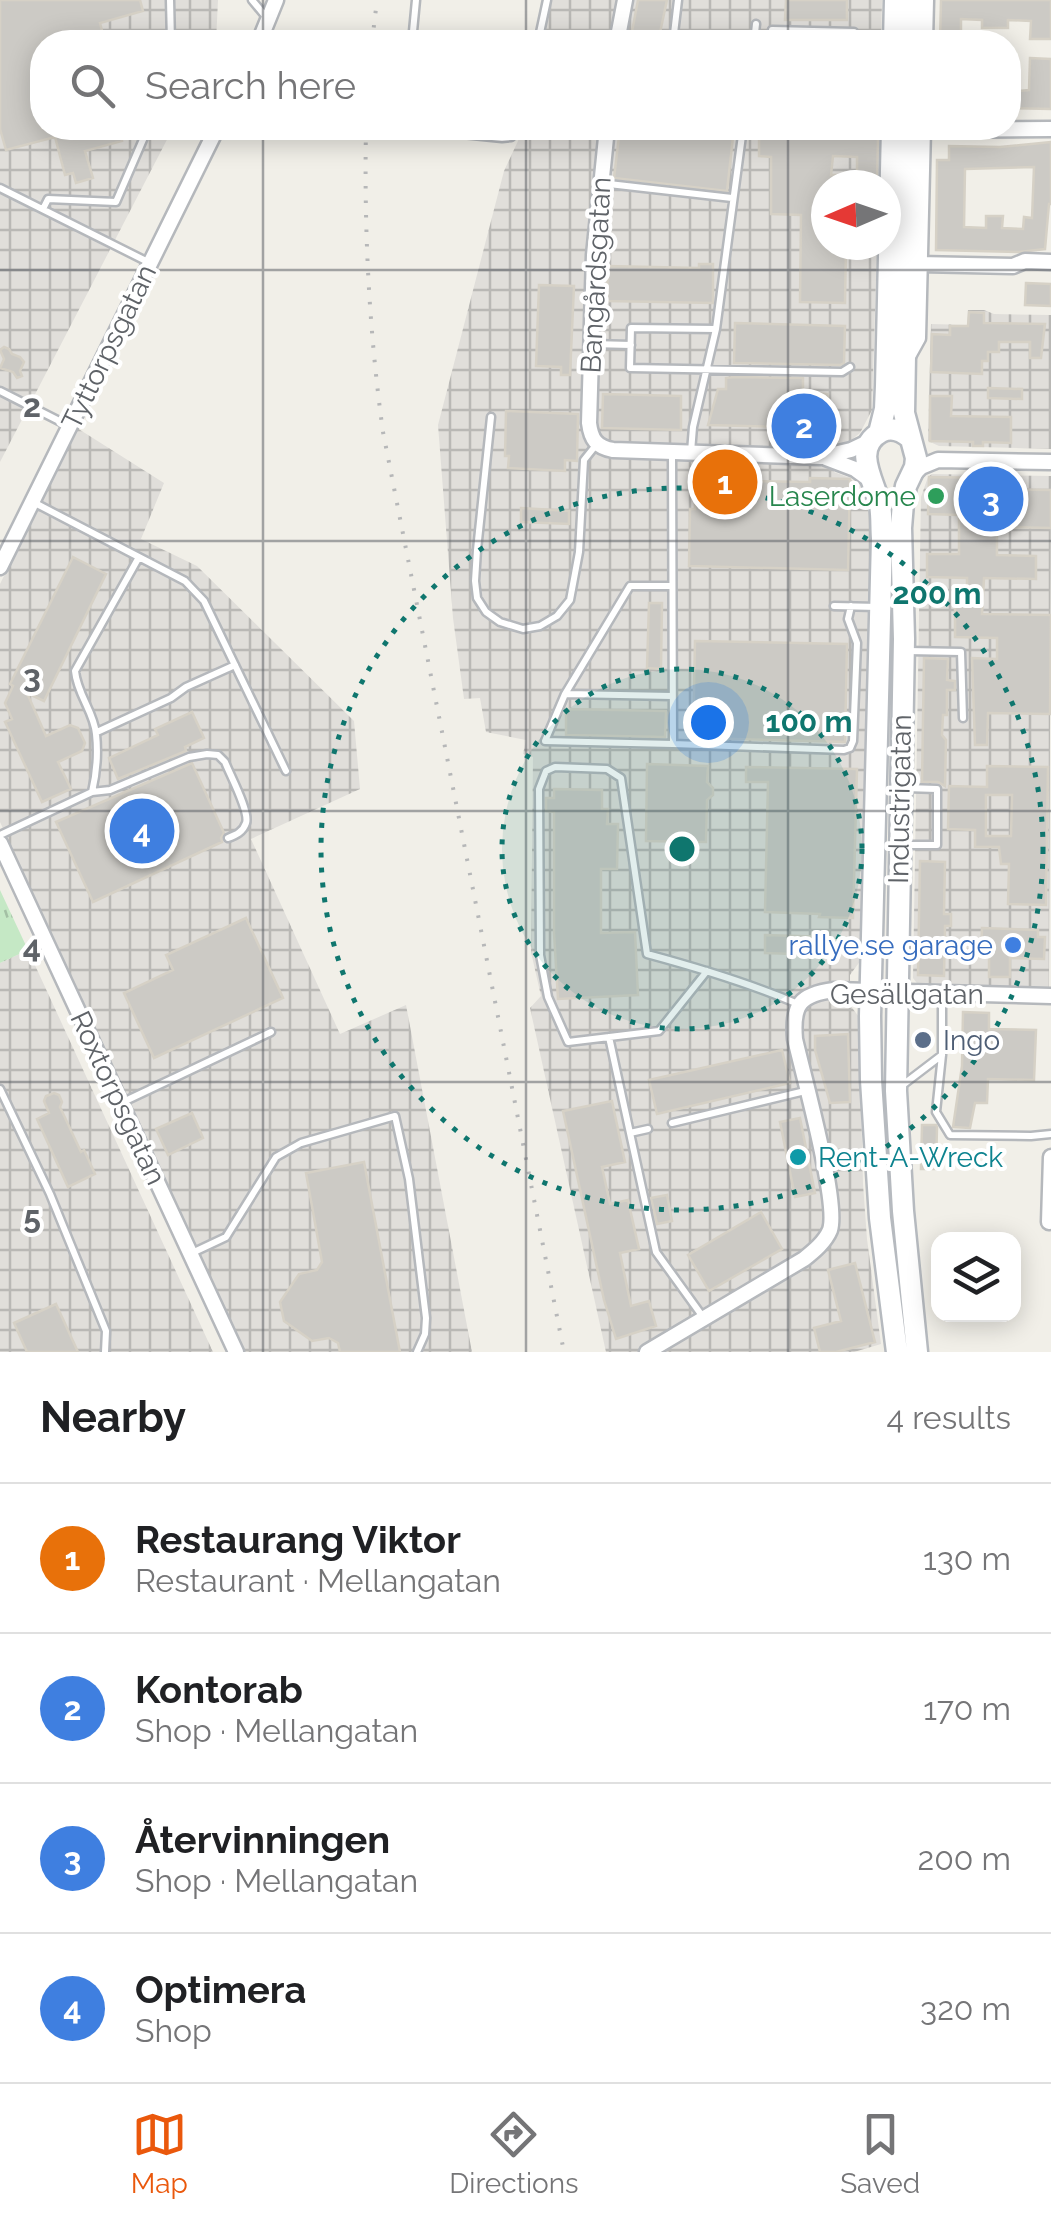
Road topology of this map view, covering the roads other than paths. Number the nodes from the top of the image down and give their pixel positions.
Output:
1 (170, 0) edge
2 (252, 0) edge
3 (276, 0) edge
4 (416, 0) edge
5 (547, 0) edge
6 (625, 0) edge
7 (678, 0) edge
8 (895, 0) edge
9 (912, 0) edge
10 (926, 0) edge
11 (270, 20) junction
12 (756, 24) dead end
13 (170, 30) edge
14 (265, 30) edge
15 (413, 30) edge
16 (541, 30) edge
17 (619, 30) edge
18 (674, 30) edge
19 (755, 30) edge
20 (894, 30) edge
21 (911, 30) edge
22 (925, 30) edge
23 (1021, 129) edge
24 (1051, 129) edge
25 (143, 140) edge
26 (211, 140) edge
27 (605, 140) edge
28 (740, 140) edge
29 (892, 140) edge
30 (917, 140) edge
31 (918, 140) edge
32 (600, 183) junction
33 (0, 188) edge
34 (732, 198) junction
35 (43, 209) junction
36 (1051, 262) edge
37 (150, 263) junction
38 (919, 264) junction
39 (716, 329) junction
40 (591, 344) junction
41 (631, 345) junction
42 (904, 360) junction
43 (850, 367) dead end
44 (708, 370) junction
45 (0, 391) edge
46 (491, 418) dead end
47 (70, 426) junction
48 (875, 436) junction
49 (912, 441) junction
50 (596, 444) junction
51 (672, 452) junction
52 (691, 453) junction
53 (821, 456) junction
54 (938, 460) junction
55 (1051, 462) edge
56 (872, 482) junction
57 (909, 482) junction
58 (32, 502) junction
59 (139, 558) junction
60 (0, 567) edge
61 (672, 586) junction
62 (834, 606) dead end
63 (850, 606) junction
64 (880, 607) junction
65 (904, 650) junction
66 (235, 664) junction
67 (565, 694) junction
68 (672, 696) junction
69 (963, 718) dead end
70 (96, 732) junction
71 (673, 744) junction
72 (286, 771) dead end
73 (900, 788) junction
74 (92, 792) junction
75 (0, 834) edge
76 (228, 838) dead end
77 (0, 843) edge
78 (900, 845) junction
79 (707, 971) junction
80 (871, 990) junction
81 (896, 991) junction
82 (942, 992) junction
83 (1051, 996) edge
84 (798, 1004) junction
85 (271, 1032) dead end
86 (609, 1037) junction
87 (942, 1055) junction
88 (0, 1089) edge
89 (806, 1090) junction
90 (896, 1091) junction
91 (120, 1104) junction
92 (672, 1123) dead end
93 (648, 1129) dead end
94 (629, 1133) junction
95 (1051, 1134) edge
96 (1051, 1157) edge
97 (1050, 1222) edge
98 (190, 1254) junction
99 (704, 1318) junction
100 (104, 1352) edge
101 (236, 1352) edge
102 (417, 1352) edge
103 (647, 1352) edge
104 (897, 1352) edge
105 (918, 1352) edge

1 - 13 lane
2 - 11 lane
3 - 11 street
4 - 15 lane
5 - 16 lane
6 - 17 street
7 - 18 lane
8 - 20 main road
9 - 21 main road
10 - 22 street
11 - 14 street
12 - 19 lane
23 - 24 street
25 - 35 lane
26 - 37 street, Tyttorpsgatan
27 - 32 street, Bangårdsgatan
28 - 34 lane
29 - 48 main road
30 - 42 main road
31 - 38 street
32 - 34 lane
32 - 40 street, Bangårdsgatan
33 - 35 lane
34 - 39 lane
35 - 37 lane
36 - 38 street
37 - 47 street, Tyttorpsgatan
38 - 42 street
39 - 41 lane
39 - 44 lane
40 - 41 lane
40 - 50 street, Bangårdsgatan
41 - 44 lane
42 - 49 main road
43 - 44 lane
44 - 52 lane
45 - 47 lane
46 - 50 lane
47 - 58 street, Tyttorpsgatan
48 - 49 main road
48 - 53 street
48 - 56 main road
49 - 54 street
49 - 57 main road
50 - 51 street
51 - 52 street
51 - 61 lane
52 - 53 street
53 - 56 street
54 - 55 street
54 - 57 street
56 - 57 main road
56 - 64 main road, Industrigatan
57 - 65 main road, Industrigatan
58 - 59 lane
58 - 60 street, Tyttorpsgatan
59 - 66 lane
59 - 70 lane
61 - 67 lane
61 - 68 lane
62 - 63 lane
63 - 64 lane
63 - 71 lane
64 - 80 main road, Industrigatan
65 - 69 lane
65 - 73 main road, Industrigatan
66 - 70 lane
66 - 72 lane
67 - 68 lane
67 - 71 lane
68 - 71 lane
70 - 74 lane
73 - 78 main road, Industrigatan
73 - 78 lane
74 - 75 lane
74 - 76 lane
77 - 91 street, Roxtorpsgatan
78 - 81 main road, Industrigatan
79 - 84 lane
79 - 86 lane
79 - 86 lane
80 - 81 street, Gesällgatan
80 - 84 street, Gesällgatan
80 - 104 main road, Industrigatan
81 - 82 street, Gesällgatan
81 - 90 main road, Industrigatan
82 - 83 street, Gesällgatan
82 - 87 lane
84 - 89 street, Gesällgatan
85 - 91 lane
86 - 94 lane
87 - 90 lane
87 - 95 lane
88 - 100 lane
89 - 92 lane
89 - 99 street, Gesällgatan
90 - 105 main road, Industrigatan
91 - 98 street, Roxtorpsgatan
93 - 94 lane
94 - 99 lane
96 - 97 street
98 - 101 street, Roxtorpsgatan
98 - 102 lane
99 - 103 street, Gesällgatan

